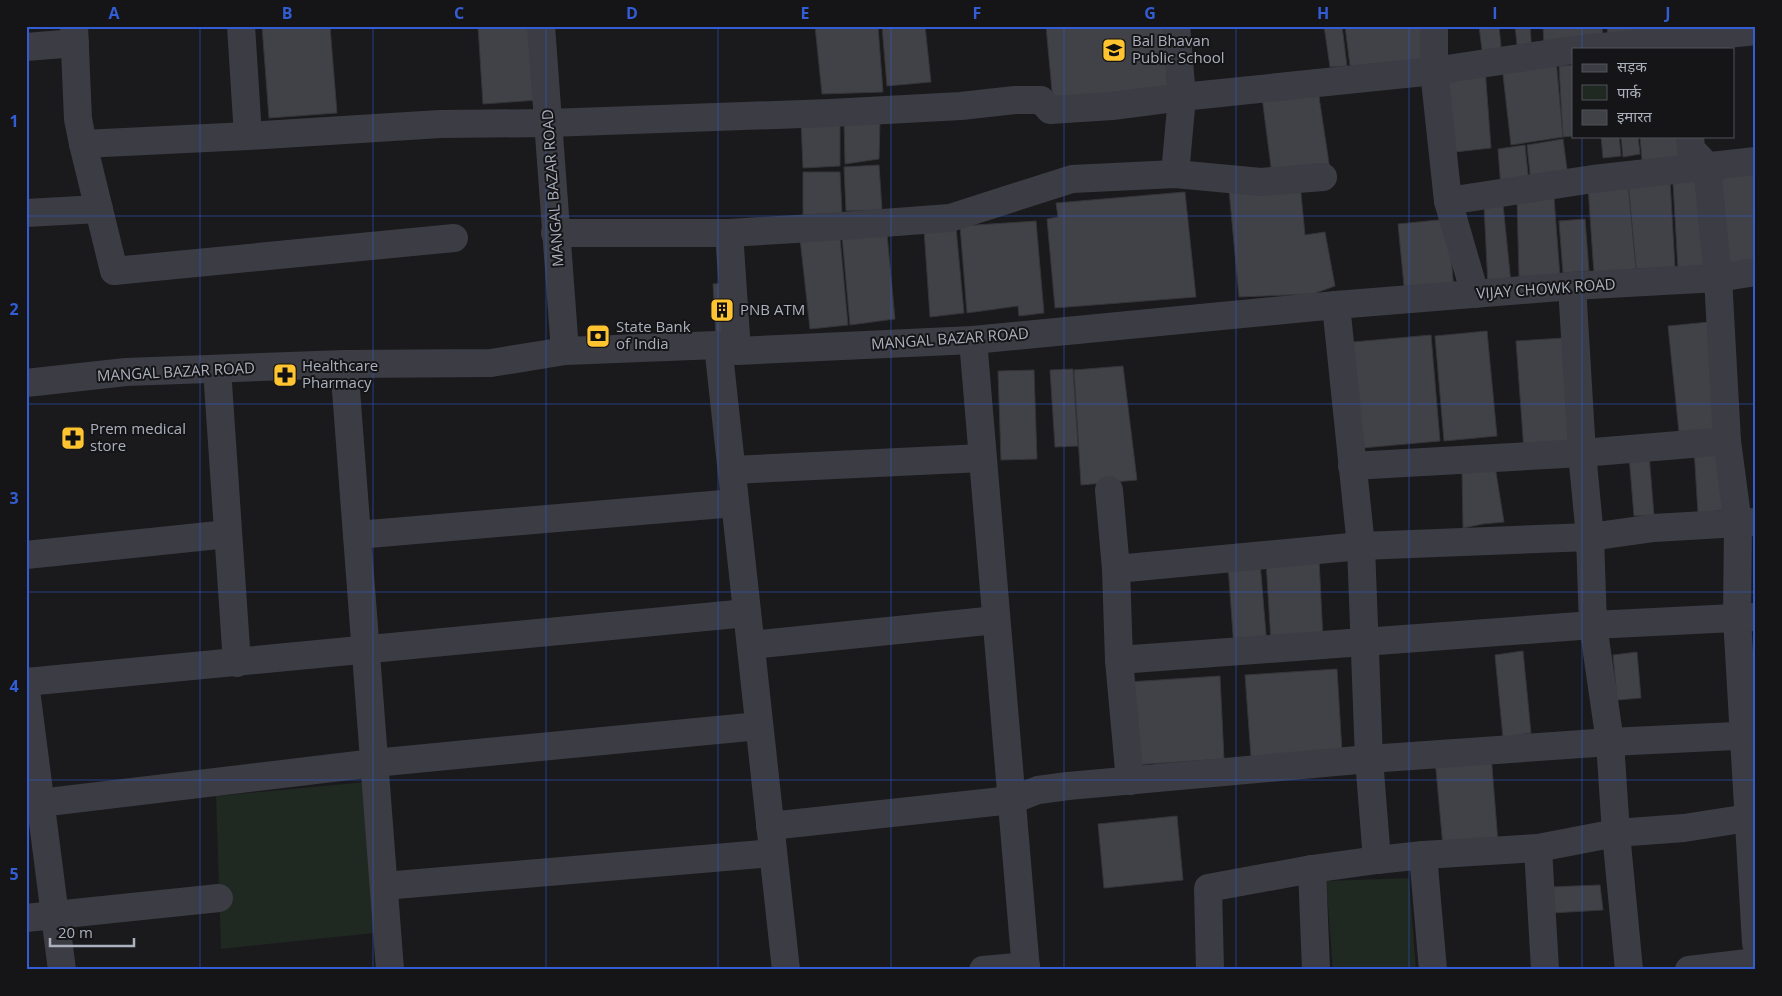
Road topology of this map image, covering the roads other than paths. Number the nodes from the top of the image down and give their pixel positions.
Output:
1 (241, 26) edge
2 (541, 26) edge
3 (1176, 26) edge
4 (1434, 26) edge
5 (1756, 31) edge
6 (74, 35) edge
7 (1687, 44) edge
8 (26, 47) edge
9 (1603, 48) edge
10 (1572, 50) edge
11 (1434, 71) junction
12 (1182, 97) junction
13 (548, 123) junction
14 (248, 136) junction
15 (1690, 138) edge
16 (83, 144) junction
17 (1756, 161) edge
18 (1707, 166) junction
19 (1175, 174) junction
20 (1323, 177) dead end
21 (1448, 201) junction
22 (99, 209) junction
23 (26, 212) edge
24 (555, 233) junction
25 (728, 233) junction
26 (454, 238) dead end
27 (1756, 272) edge
28 (1718, 278) junction
29 (1572, 286) junction
30 (1475, 294) junction
31 (1336, 305) junction
32 (973, 340) junction
33 (727, 348) junction
34 (565, 351) junction
35 (344, 364) junction
36 (217, 369) junction
37 (26, 383) edge
38 (1728, 441) junction
39 (1582, 453) junction
40 (982, 458) junction
41 (1352, 466) junction
42 (732, 470) junction
43 (1109, 490) dead end
44 (735, 502) junction
45 (1747, 523) edge
46 (228, 534) junction
47 (357, 535) junction
48 (1590, 537) junction
49 (1361, 546) junction
50 (26, 555) edge
51 (1116, 569) junction
52 (747, 613) junction
53 (1747, 617) edge
54 (996, 620) junction
55 (1593, 625) junction
56 (1366, 642) junction
57 (751, 644) junction
58 (366, 651) junction
59 (1119, 660) junction
60 (237, 663) junction
61 (26, 682) edge
62 (26, 692) edge
63 (759, 726) junction
64 (1750, 736) edge
65 (1610, 742) junction
66 (1369, 759) junction
67 (374, 762) junction
68 (1130, 782) junction
69 (1012, 800) junction
70 (33, 803) edge
71 (1748, 818) junction
72 (770, 826) junction
73 (1616, 834) junction
74 (1538, 848) junction
75 (773, 853) junction
76 (1423, 855) junction
77 (1377, 860) junction
78 (1312, 869) junction
79 (384, 886) junction
80 (219, 898) dead end
81 (55, 916) junction
82 (26, 918) edge
83 (1756, 943) edge
84 (1756, 962) edge
85 (1026, 968) edge
86 (62, 970) edge
87 (390, 970) edge
88 (786, 970) edge
89 (983, 970) edge
90 (1210, 970) edge
91 (1316, 970) edge
92 (1433, 970) edge
93 (1545, 970) edge
94 (1629, 970) edge
95 (1689, 970) edge

1 - 14 street
2 - 13 street, MANGAL BAZAR ROAD
3 - 12 street
4 - 11 street
5 - 7 street
6 - 8 street
6 - 16 street
7 - 9 street
10 - 11 street
11 - 12 street
11 - 21 street
12 - 13 street
12 - 19 street
13 - 14 street
13 - 24 street, MANGAL BAZAR ROAD
14 - 16 street
15 - 18 street
16 - 22 street
17 - 18 street
18 - 21 street
18 - 28 street
19 - 20 street
19 - 25 street
21 - 30 street
22 - 23 street
22 - 26 street
24 - 25 street
24 - 34 street, MANGAL BAZAR ROAD
25 - 33 street
27 - 28 street, VIJAY CHOWK ROAD
28 - 29 street, VIJAY CHOWK ROAD
28 - 38 street
29 - 30 street, VIJAY CHOWK ROAD
29 - 39 street
30 - 31 street, VIJAY CHOWK ROAD
31 - 32 street, MANGAL BAZAR ROAD
31 - 41 street
32 - 33 street, MANGAL BAZAR ROAD
32 - 40 street
33 - 34 street, MANGAL BAZAR ROAD
33 - 42 street
34 - 35 street, MANGAL BAZAR ROAD
35 - 36 street, MANGAL BAZAR ROAD
35 - 47 street
36 - 37 street, MANGAL BAZAR ROAD
36 - 46 street
38 - 39 street
38 - 45 street
39 - 41 street
39 - 48 street
40 - 42 street
40 - 54 street
41 - 49 street
42 - 44 street
43 - 51 street
44 - 47 street
44 - 52 street
45 - 48 street
45 - 53 street
46 - 50 street
46 - 60 street
47 - 58 street
48 - 49 street
48 - 55 street
49 - 51 street
49 - 56 street
51 - 59 street
52 - 57 street
52 - 58 street
53 - 55 street
53 - 64 street
54 - 57 street
54 - 69 street
55 - 56 street
55 - 65 street
56 - 59 street
56 - 66 street
57 - 63 street
58 - 60 street
58 - 67 street
59 - 68 street
60 - 61 street
62 - 70 street
63 - 67 street
63 - 72 street
64 - 65 street
64 - 71 street
65 - 66 street
65 - 73 street
66 - 68 street
66 - 77 street
67 - 70 street
67 - 79 street
68 - 69 street
69 - 72 street
69 - 85 street
70 - 81 street
71 - 73 street
71 - 83 street
72 - 75 street
73 - 74 street
73 - 94 street
74 - 76 street
74 - 93 street
75 - 79 street
75 - 88 street
76 - 77 street
76 - 92 street
77 - 78 street
78 - 90 street
78 - 91 street
79 - 87 street
80 - 81 street
81 - 82 street
81 - 86 street
84 - 95 street
85 - 89 street

